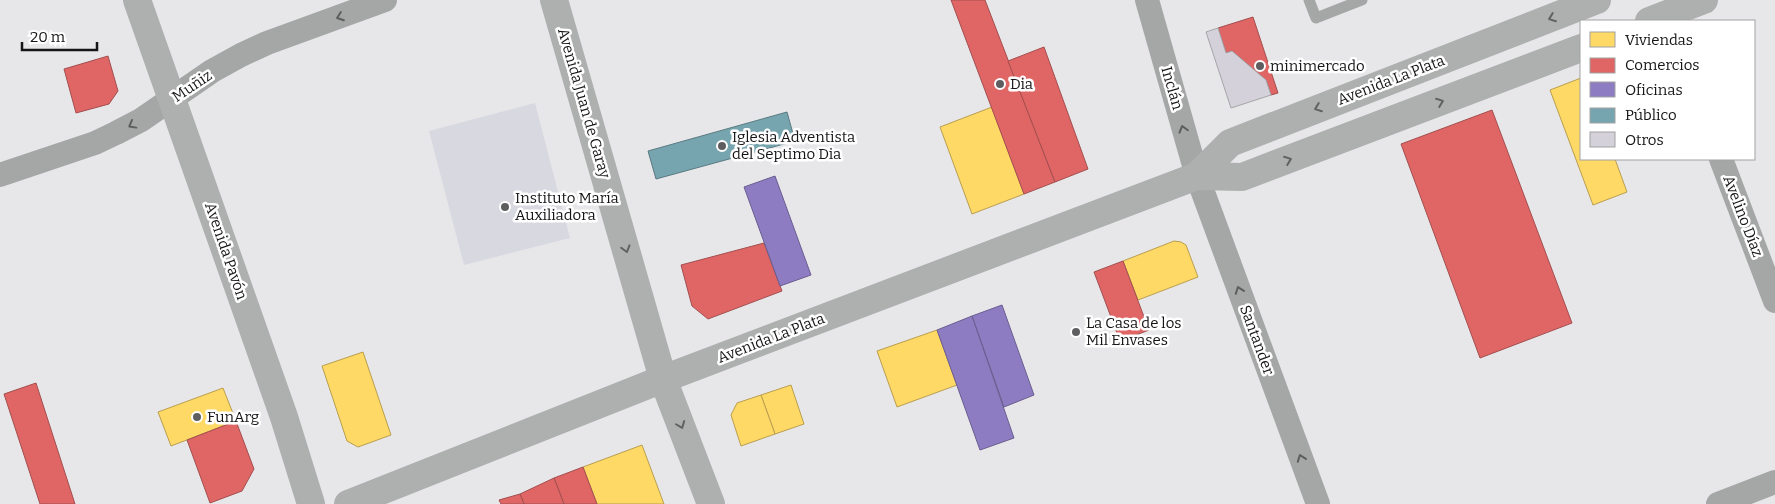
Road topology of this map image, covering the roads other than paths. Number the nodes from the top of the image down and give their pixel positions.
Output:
1 (137, 0) edge
2 (385, 0) edge
3 (554, 0) edge
4 (1147, 0) edge
5 (1309, 0) edge
6 (1362, 0) edge
7 (1597, 0) edge
8 (1704, 0) edge
9 (1661, 14) edge
10 (1580, 48) edge
11 (173, 98) junction
12 (1721, 160) edge
13 (0, 175) edge
14 (1197, 176) junction
15 (1775, 301) edge
16 (663, 379) junction
17 (1775, 482) edge
18 (311, 504) edge
19 (348, 504) edge
20 (711, 504) edge
21 (1318, 504) edge
22 (1718, 504) edge

1 - 11 main road, Avenida Pavón
2 -> 11 street, Muñiz
3 -> 16 main road, Avenida Juan de Garay
14 -> 4 street, Inclán
5 - 6 lane
7 -> 14 main road, Avenida La Plata
8 - 9 main road
14 -> 10 main road, Avenida La Plata
11 -> 13 street, Muñiz
11 - 18 main road, Avenida Pavón
12 - 15 street, Avelino Díaz
14 - 16 main road, Avenida La Plata
21 -> 14 street, Santander
16 - 19 main road, Avenida La Plata
16 -> 20 main road, Avenida Juan de Garay
17 - 22 street

